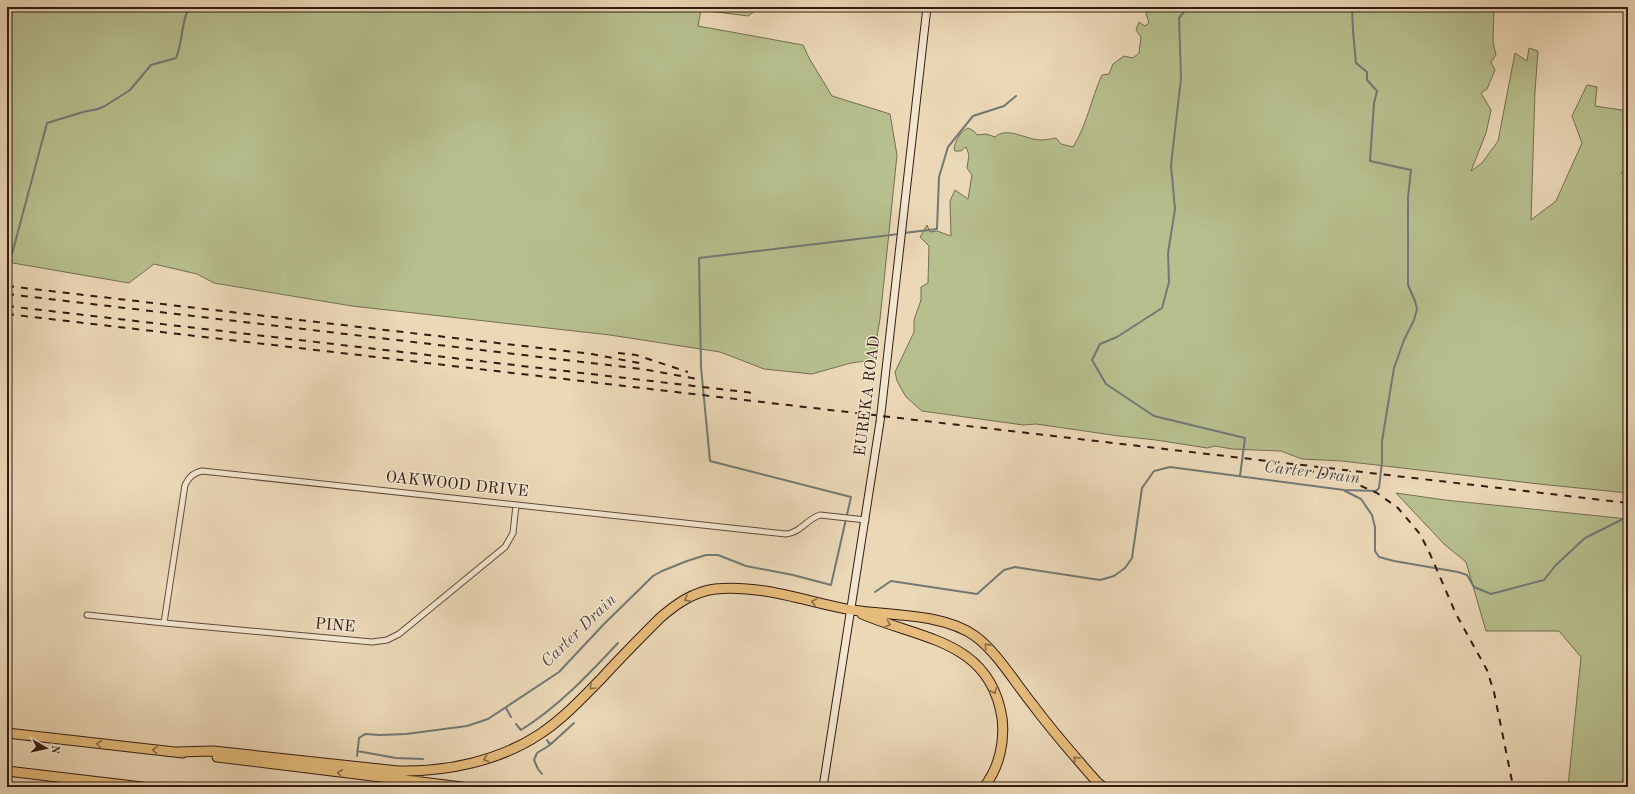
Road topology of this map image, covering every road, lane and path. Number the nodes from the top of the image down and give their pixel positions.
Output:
1 (927, 7) edge
2 (516, 505) junction
3 (866, 520) junction
4 (852, 610) junction
5 (87, 615) dead end
6 (164, 623) junction
7 (7, 733) edge
8 (177, 752) junction
9 (7, 771) edge
10 (142, 787) edge
11 (462, 787) edge
12 (823, 787) edge
13 (984, 787) edge
14 (1103, 787) edge

1 - 3 street, EUREKA ROAD
2 - 3 street, OAKWOOD DRIVE
2 - 6 street, PINE
2 - 6 street, OAKWOOD DRIVE
3 - 4 street, EUREKA ROAD
4 -> 8 highway
4 - 12 street, EUREKA ROAD
4 -> 13 highway
14 -> 4 highway
5 - 6 street, PINE
8 -> 7 highway
11 -> 8 highway
9 - 10 highway

